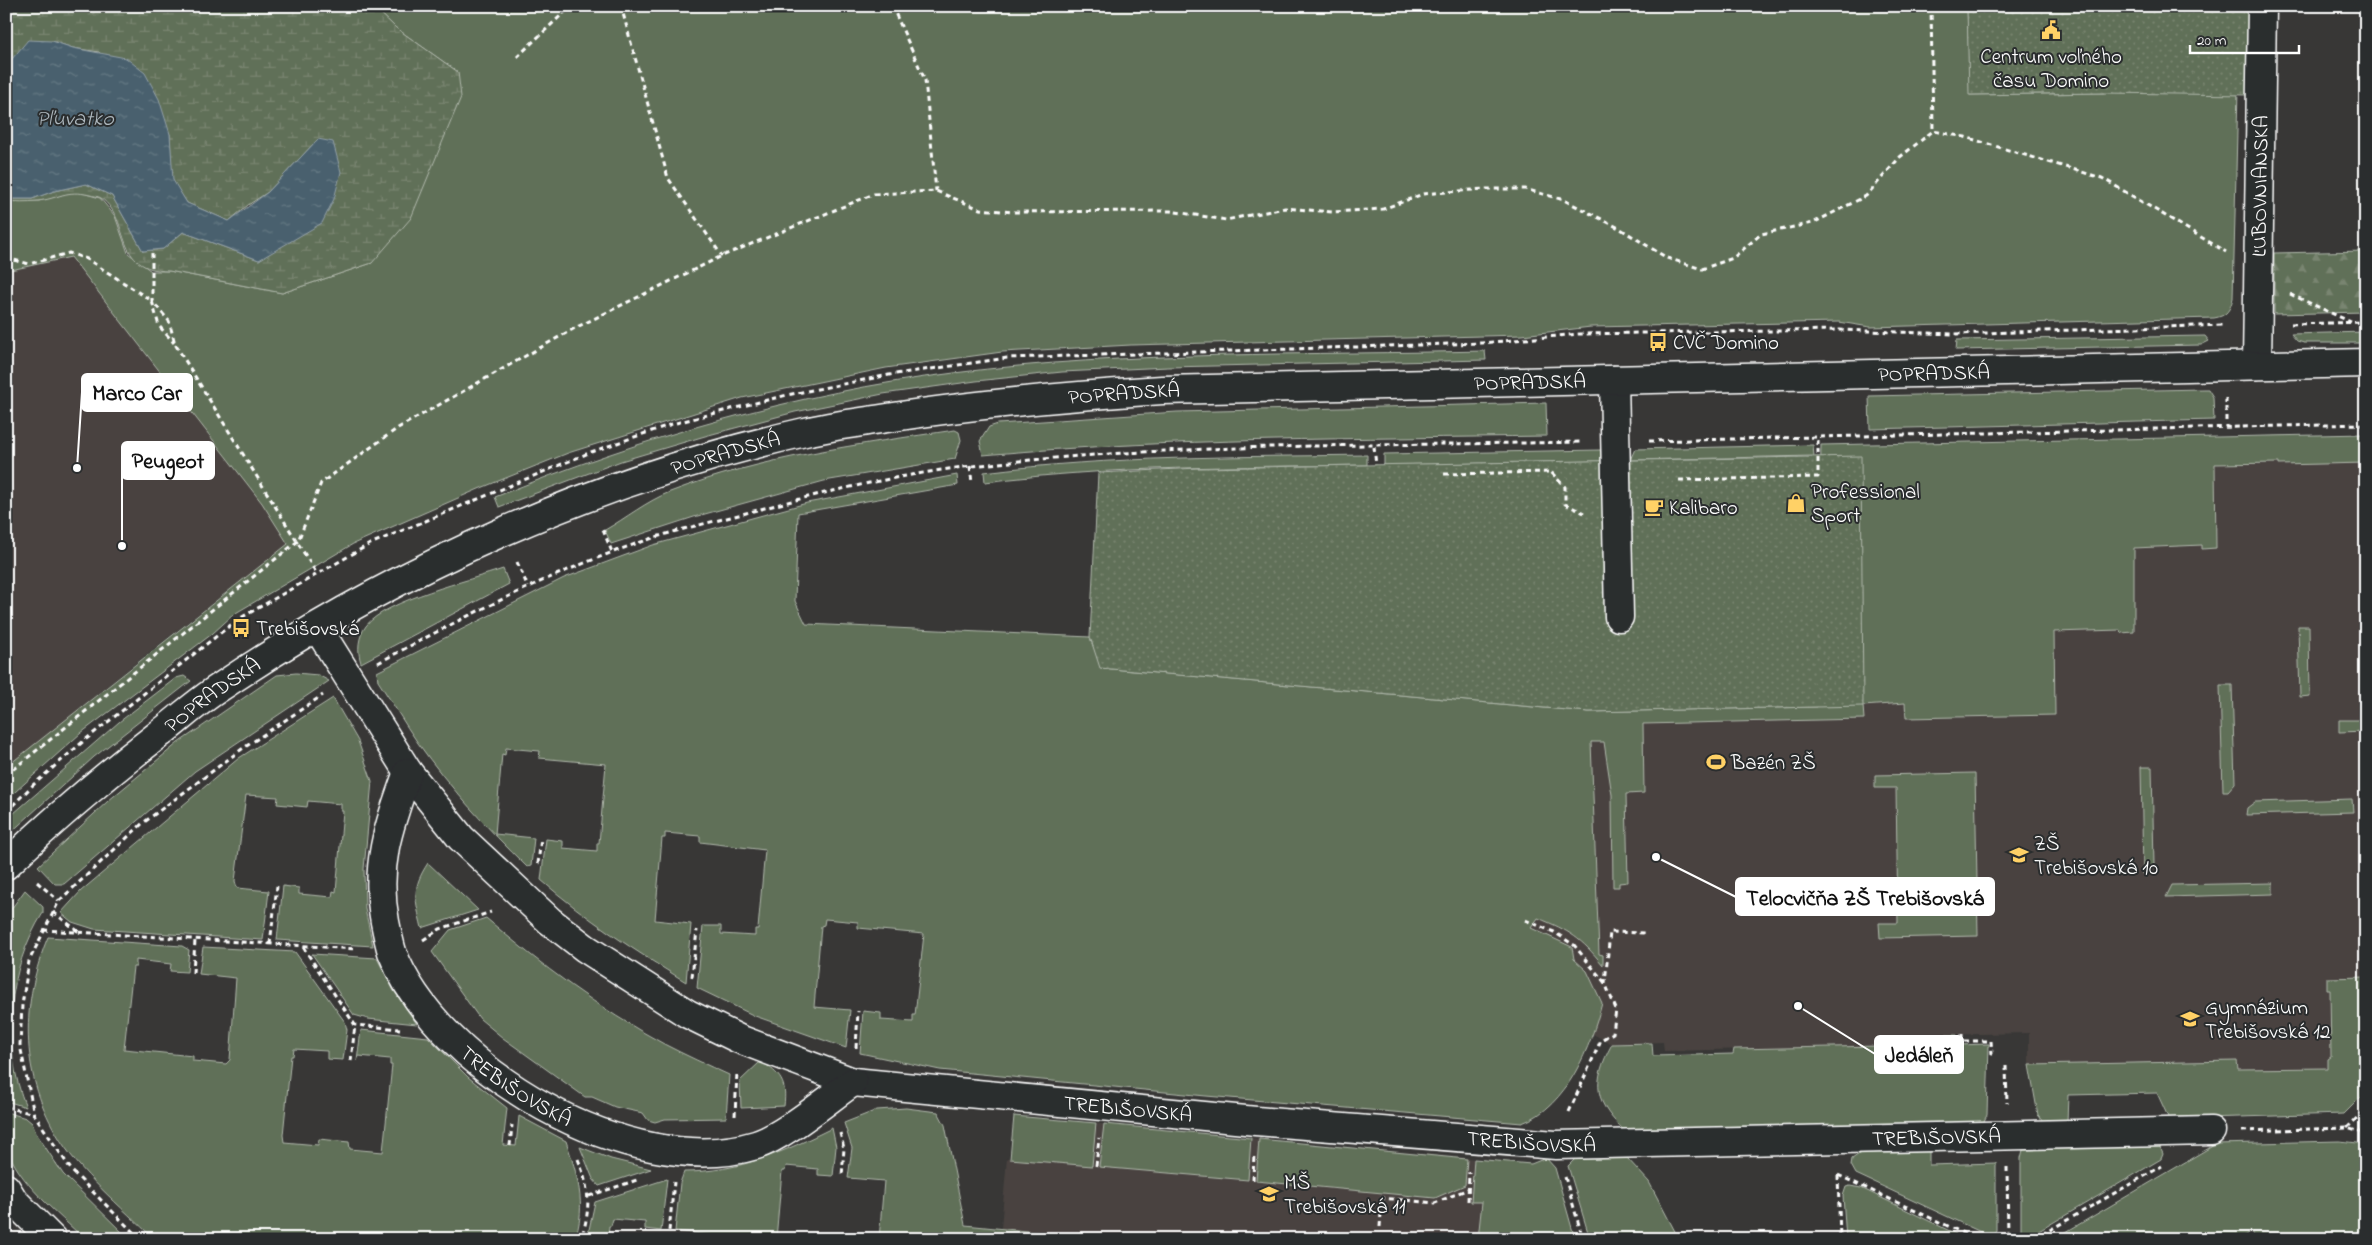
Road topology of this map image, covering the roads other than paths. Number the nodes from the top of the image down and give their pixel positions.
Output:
1 (2262, 6) edge
2 (2366, 363) edge
3 (2258, 365) junction
4 (1614, 380) junction
5 (1619, 617) dead end
6 (317, 627) junction
7 (408, 772) junction
8 (6, 865) edge
9 (853, 1082) junction
10 (2212, 1131) road end
11 (9, 1200) edge
12 (52, 1239) edge

1 - 3 street, ĽUBOVNIANSKA
2 - 3 street, POPRADSKÁ
3 - 4 street, POPRADSKÁ
4 - 5 street
4 - 6 street, POPRADSKÁ
6 - 7 street, TREBIŠOVSKÁ
6 - 8 street, POPRADSKÁ
7 - 9 street, TREBIŠOVSKÁ
7 - 9 street, TREBIŠOVSKÁ
9 - 10 street, TREBIŠOVSKÁ
11 - 12 street

